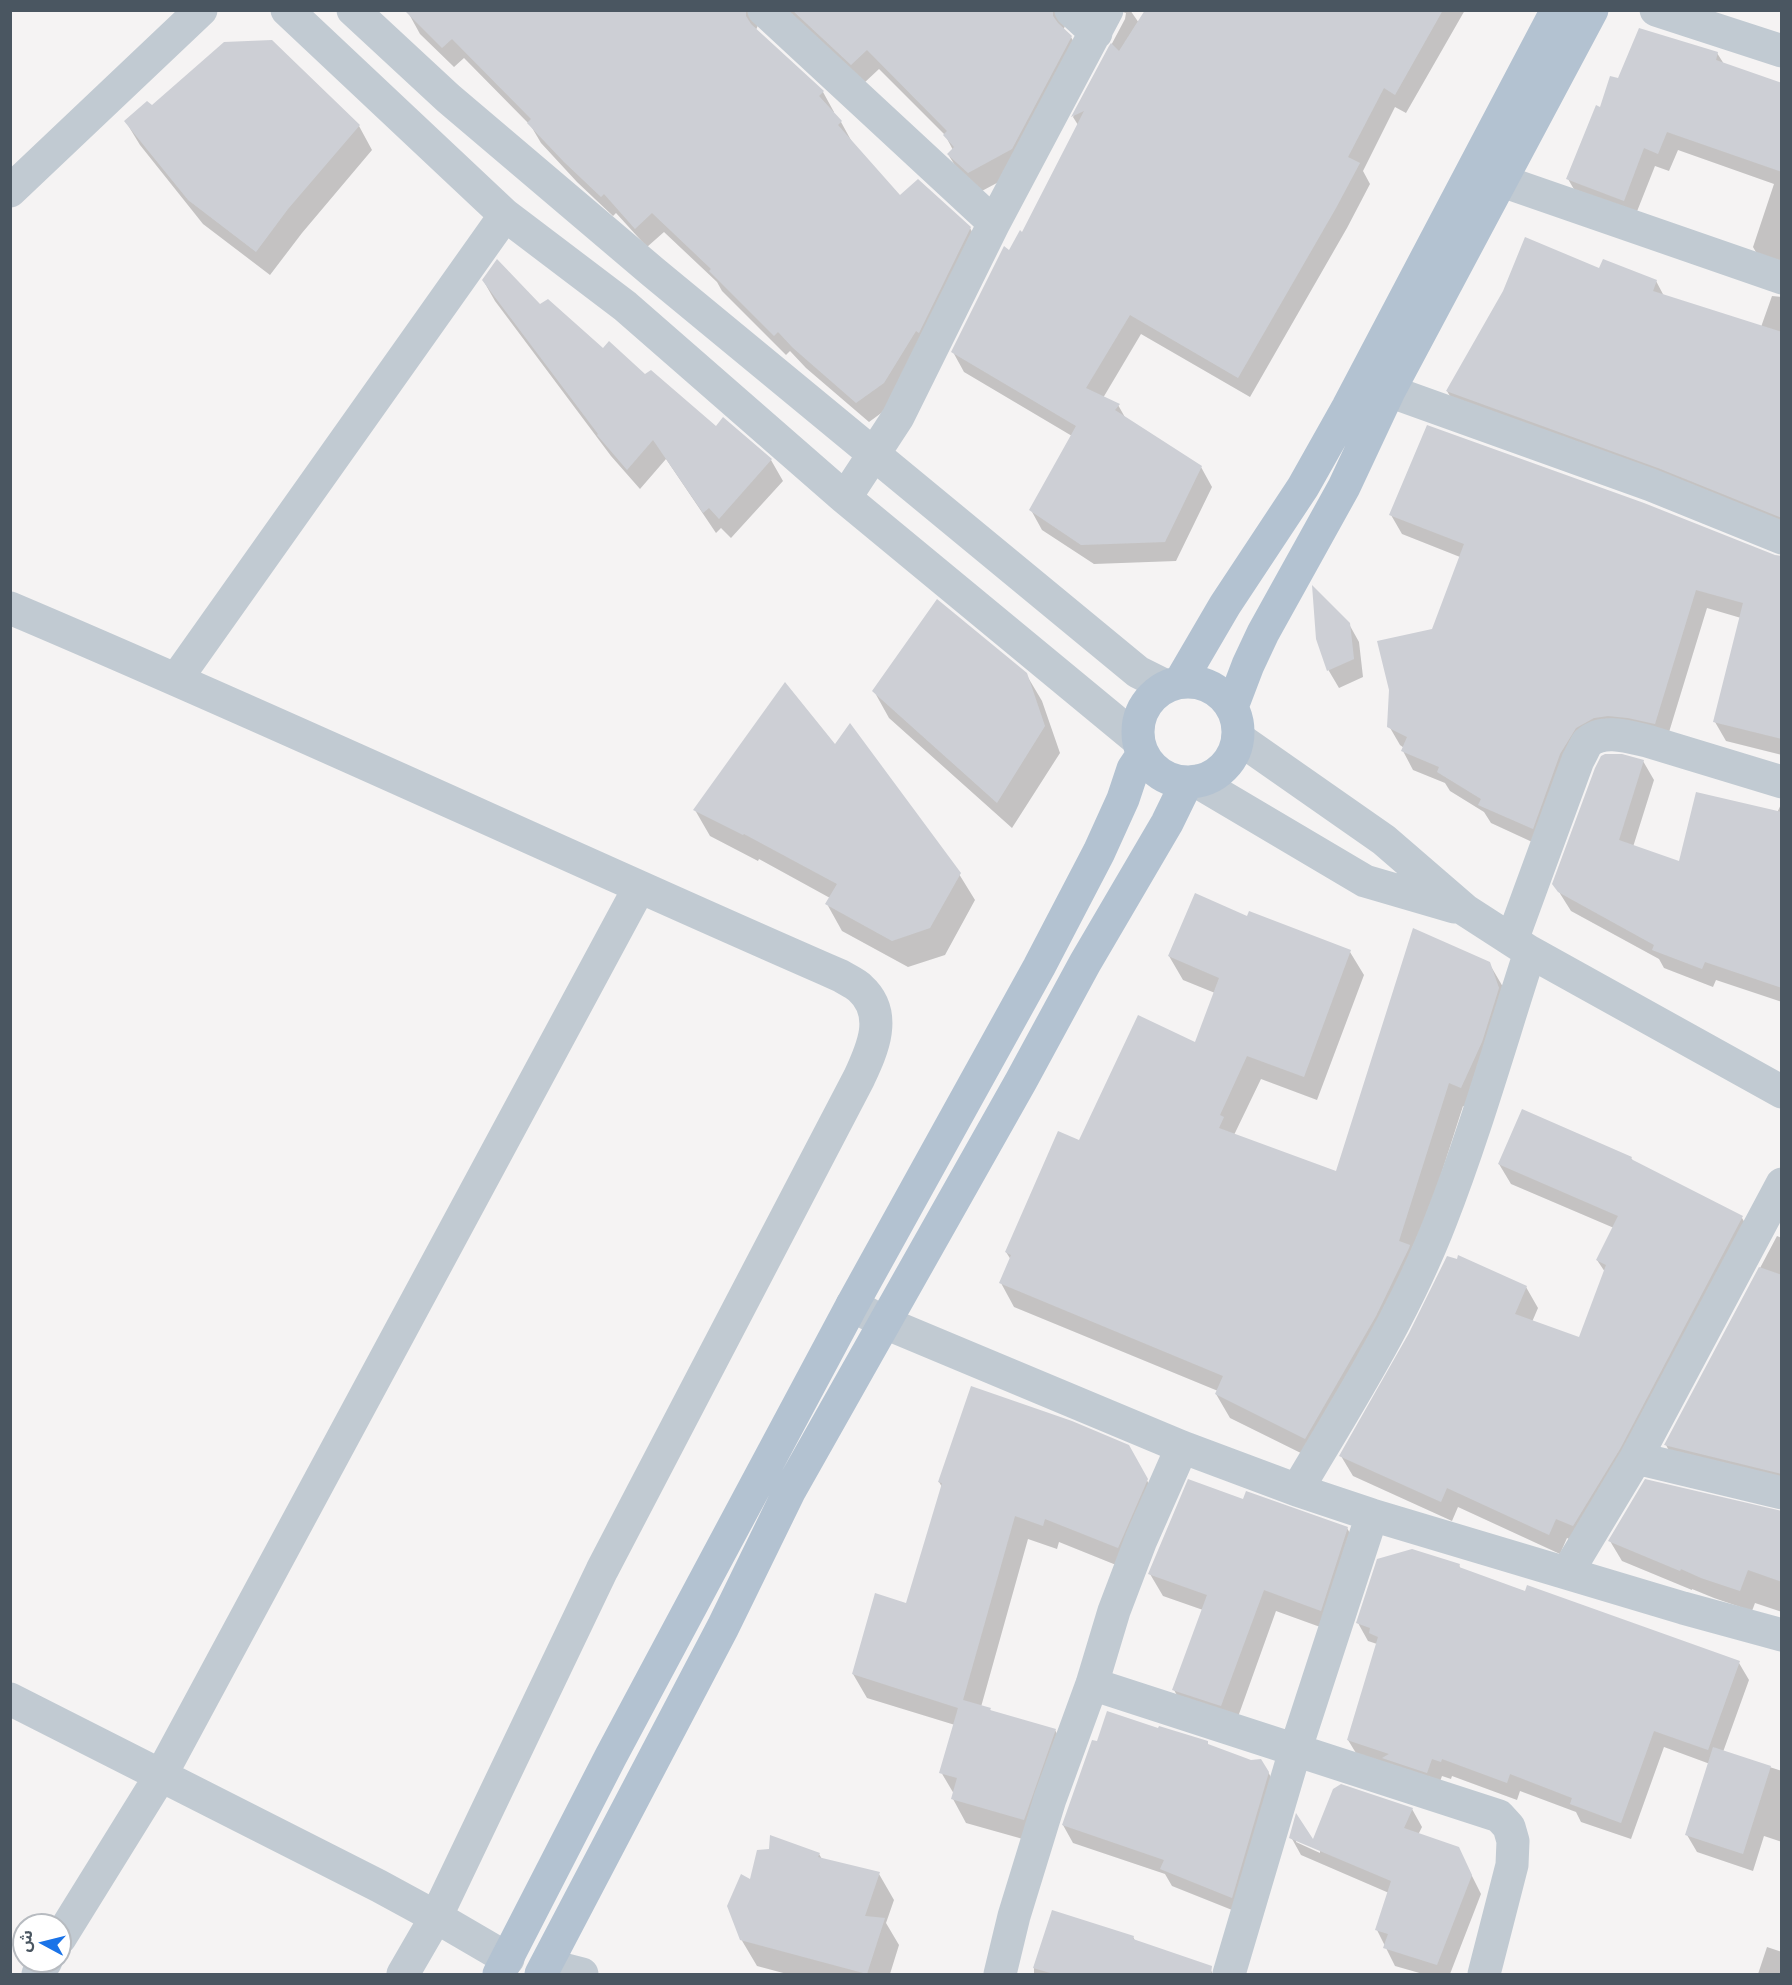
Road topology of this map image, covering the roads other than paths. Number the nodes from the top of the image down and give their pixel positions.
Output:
1 (201, 10) edge
2 (287, 10) edge
3 (353, 10) edge
4 (764, 10) edge
5 (1071, 10) edge
6 (1557, 10) edge
7 (1592, 10) edge
8 (1656, 10) edge
9 (1101, 22) edge
10 (1782, 51) edge
11 (1502, 181) junction
12 (10, 191) edge
13 (505, 215) junction
14 (994, 223) junction
15 (1782, 278) edge
16 (1389, 391) junction
17 (1354, 395) junction
18 (873, 454) junction
19 (845, 498) junction
20 (1782, 538) edge
21 (10, 608) edge
22 (177, 678) junction
23 (1173, 684) junction
24 (1235, 723) junction
25 (1141, 747) junction
26 (1191, 782) junction
27 (1782, 782) edge
28 (639, 888) junction
29 (1465, 910) junction
30 (1521, 946) junction
31 (1782, 1092) edge
32 (1782, 1184) edge
33 (852, 1305) junction
34 (884, 1322) junction
35 (1182, 1447) junction
36 (1636, 1458) junction
37 (1297, 1490) junction
38 (1782, 1493) edge
39 (1372, 1515) junction
40 (1567, 1573) junction
41 (1782, 1635) edge
42 (1092, 1684) junction
43 (10, 1699) edge
44 (1295, 1751) junction
45 (160, 1775) junction
46 (436, 1917) junction
47 (72, 1918) edge
48 (504, 1967) edge
49 (544, 1970) edge
50 (403, 1974) edge
51 (582, 1974) edge
52 (999, 1974) edge
53 (1229, 1974) edge
54 (1484, 1974) edge

1 - 12 street
2 - 13 street
3 - 18 street
4 - 14 street
5 - 9 street
6 - 17 main road
7 - 11 main road
8 - 10 street
9 - 14 street
11 - 15 street
11 - 16 main road
13 - 19 street
13 - 22 street
14 - 18 street
16 - 17 street
16 - 20 street
16 - 24 main road
17 - 23 main road
18 - 19 street
18 - 23 street
19 - 25 street
21 - 22 street
22 - 28 street
23 - 24 main road
23 - 25 main road
24 - 26 main road
24 - 29 street
25 - 26 main road
25 - 33 main road
26 - 29 street
26 - 34 main road
27 - 30 street
28 - 45 street
28 - 46 street
29 - 30 street
30 - 31 street
30 - 37 street
32 - 36 street
33 - 34 street
33 - 48 main road
34 - 35 street
34 - 49 main road
35 - 37 street
35 - 42 street
36 - 38 street
36 - 40 street
37 - 39 street
39 - 40 street
39 - 44 street
40 - 41 street
42 - 44 street
42 - 52 street
43 - 45 street
44 - 53 street
44 - 54 street
45 - 46 street
45 - 47 street
46 - 48 street
46 - 50 street
49 - 51 street

